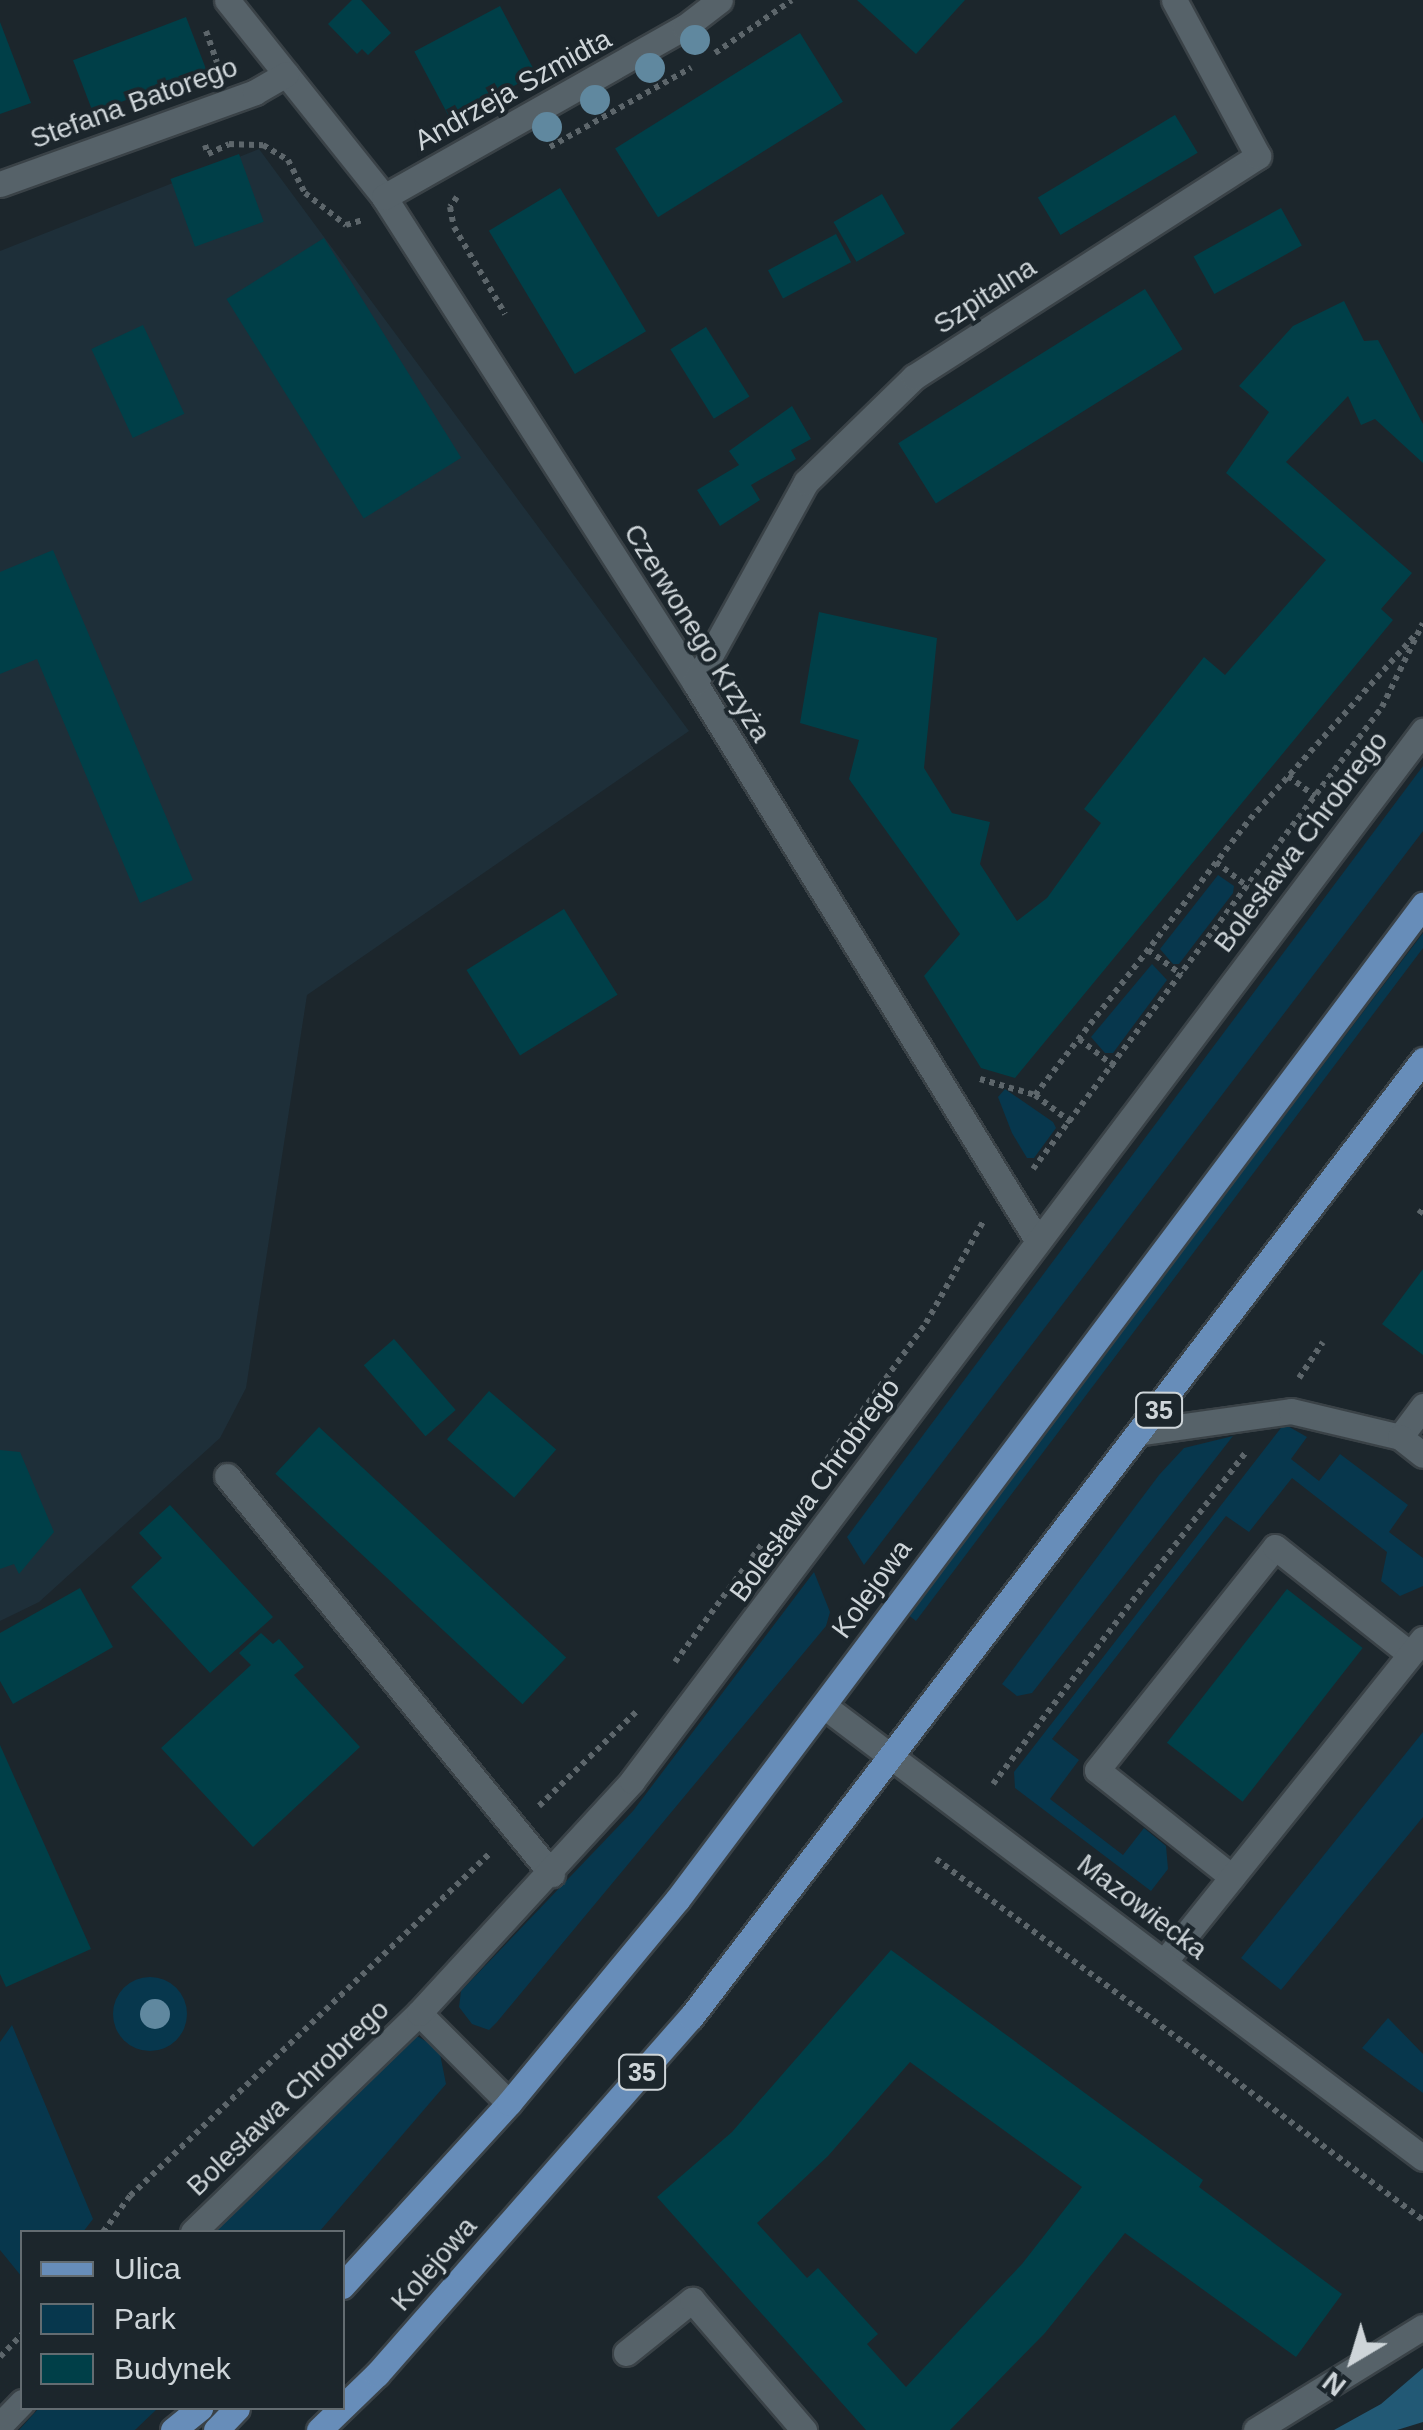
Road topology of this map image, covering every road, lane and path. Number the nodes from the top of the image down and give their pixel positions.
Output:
1 (227, 0) edge
2 (720, 0) edge
3 (1174, 0) edge
4 (202, 21) dead end
5 (286, 74) junction
6 (194, 114) junction
7 (0, 184) edge
8 (469, 185) dead end
9 (384, 197) junction
10 (378, 232) dead end
11 (466, 249) dead end
12 (1423, 623) edge
13 (1414, 636) junction
14 (695, 683) junction
15 (1423, 731) edge
16 (1288, 776) junction
17 (1315, 796) junction
18 (1216, 862) junction
19 (1248, 887) junction
20 (1423, 905) edge
21 (1148, 950) junction
22 (1182, 975) junction
23 (1079, 1039) junction
24 (1423, 1060) edge
25 (1115, 1067) junction
26 (987, 1083) dead end
27 (1035, 1095) junction
28 (1072, 1123) junction
29 (1027, 1176) dead end
30 (980, 1214) dead end
31 (1036, 1238) junction
32 (1323, 1342) dead end
33 (1423, 1406) edge
34 (1272, 1414) junction
35 (1142, 1432) junction
36 (1400, 1437) junction
37 (1423, 1455) edge
38 (820, 1472) dead end
39 (227, 1476) dead end
40 (765, 1541) dead end
41 (1416, 1646) edge
42 (670, 1672) dead end
43 (649, 1699) dead end
44 (824, 1706) junction
45 (893, 1758) junction
46 (993, 1784) dead end
47 (525, 1819) dead end
48 (498, 1845) dead end
49 (936, 1860) dead end
50 (552, 1874) junction
51 (1232, 1877) junction
52 (1164, 1962) junction
53 (419, 2013) junction
54 (509, 2103) junction
55 (1423, 2158) edge
56 (1423, 2220) edge
57 (104, 2230) edge
58 (195, 2230) edge
59 (345, 2283) edge
60 (1423, 2327) edge
61 (20, 2336) edge
62 (626, 2353) dead end
63 (0, 2357) edge
64 (377, 2374) junction
65 (20, 2404) edge
66 (345, 2405) edge
67 (198, 2410) edge
68 (235, 2410) edge
69 (340, 2410) edge
70 (0, 2426) edge
71 (173, 2430) edge
72 (216, 2430) edge
73 (319, 2430) edge
74 (345, 2430) edge
75 (804, 2430) edge
76 (1256, 2430) edge

1 - 5 street, Czerwonego Krzyża
2 - 9 street, Andrzeja Szmidta
3 - 14 street, Szpitalna
4 - 6 path
5 - 6 street, Stefana Batorego
5 - 9 street, Czerwonego Krzyża
6 - 7 street, Stefana Batorego
6 - 10 path
8 - 11 path
9 - 14 street, Czerwonego Krzyża
12 - 13 path
13 - 16 path
13 - 17 path
14 - 31 street, Czerwonego Krzyża
15 - 31 street, Bolesława Chrobrego
16 - 17 path
16 - 18 path
17 - 19 path
18 - 19 path
18 - 21 path
19 - 22 path
20 - 44 main road, Kolejowa
21 - 22 path
21 - 23 path
22 - 25 path
23 - 25 path
23 - 27 path
24 - 35 main road, Kolejowa / 35
25 - 28 path
26 - 27 path
27 - 28 path
28 - 29 path
30 - 38 path
31 - 50 street, Bolesława Chrobrego
32 - 34 path
33 - 36 street
34 - 35 street
34 - 36 street
34 - 46 path
35 - 45 main road, Kolejowa / 35
36 - 37 street
39 - 50 street
40 - 42 path
41 - 51 street
41 - 51 street
43 - 47 path
44 - 45 street, Mazowiecka
44 - 54 main road, Kolejowa
45 - 52 street, Mazowiecka
45 - 64 main road, Kolejowa / 35
48 - 57 path
49 - 56 path
50 - 53 street, Bolesława Chrobrego
51 - 52 street
52 - 55 street, Mazowiecka
53 - 54 street
53 - 58 street, Bolesława Chrobrego
54 - 59 main road, Kolejowa
60 - 76 street
61 - 63 path
62 - 75 street
64 - 66 main road, 35
64 - 74 main road
65 - 70 street
67 - 71 main road
68 - 72 main road
69 - 73 main road, 35

